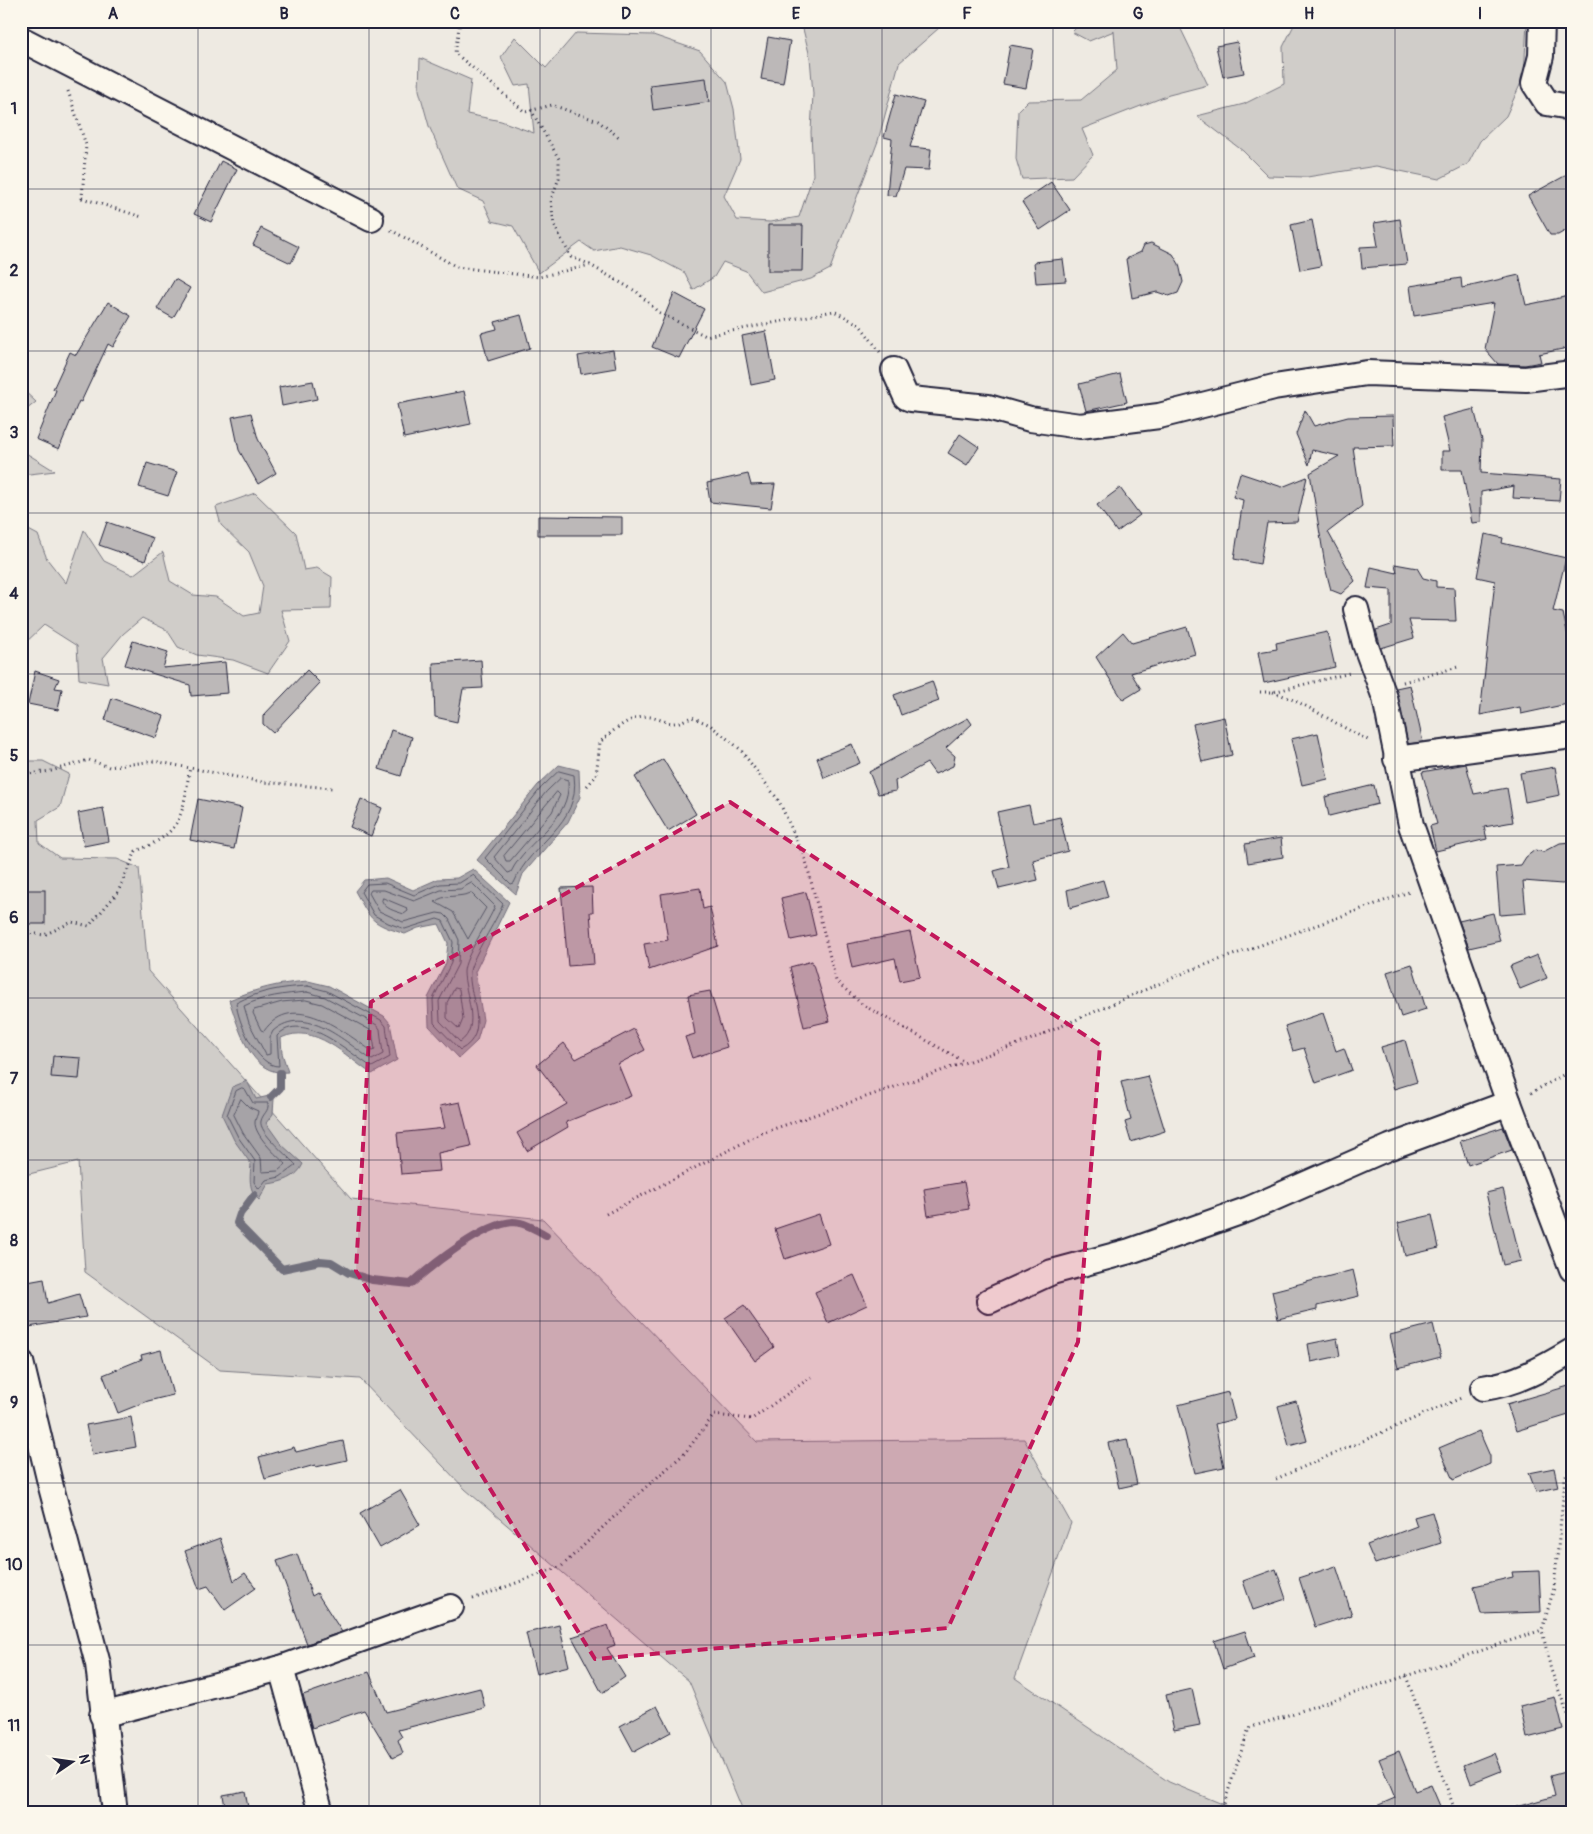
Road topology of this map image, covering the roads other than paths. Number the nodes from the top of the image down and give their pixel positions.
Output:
1 (1542, 21) edge
2 (21, 39) edge
3 (1572, 110) edge
4 (371, 219) road end
5 (894, 370) road end
6 (1572, 373) edge
7 (1356, 609) dead end
8 (1572, 736) edge
9 (1395, 754) junction
10 (1509, 1103) junction
11 (1572, 1268) edge
12 (989, 1301) dead end
13 (1572, 1351) edge
14 (21, 1362) edge
15 (1483, 1388) road end
16 (451, 1607) road end
17 (281, 1668) junction
18 (102, 1715) junction
19 (115, 1813) edge
20 (321, 1813) edge

1 - 3 street
2 - 4 street
5 - 6 street
7 - 9 street
8 - 9 street
9 - 10 street
10 - 11 street
10 - 12 street
13 - 15 street
14 - 18 street
16 - 17 street
17 - 18 street
17 - 20 street
18 - 19 street

